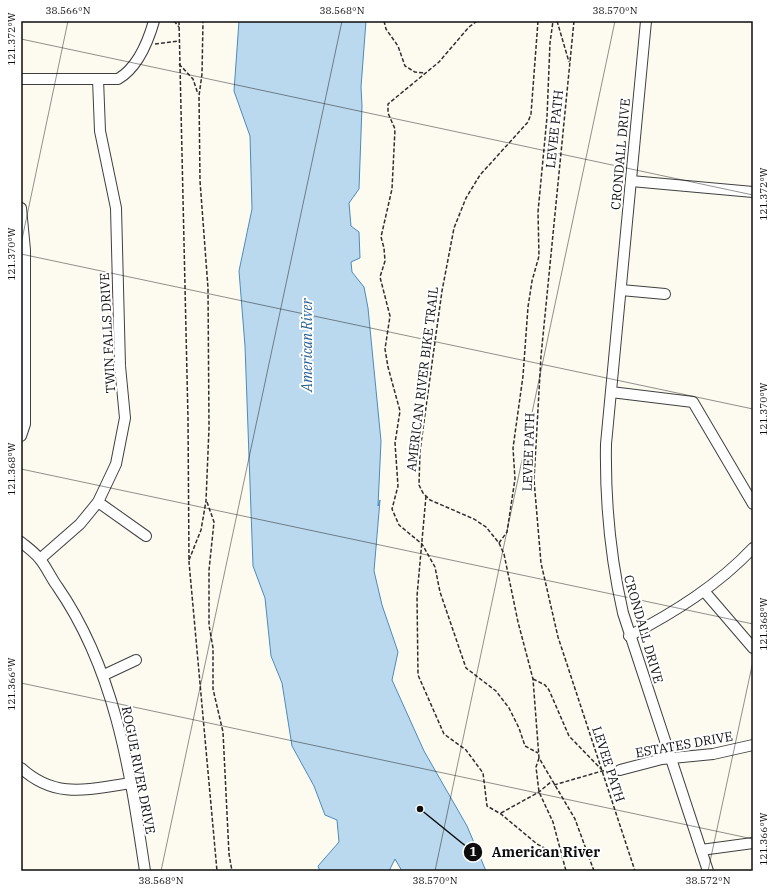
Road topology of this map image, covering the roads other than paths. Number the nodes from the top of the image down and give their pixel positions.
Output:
1 (154, 21) edge
2 (646, 21) edge
3 (21, 79) edge
4 (98, 79) junction
5 (631, 181) junction
6 (753, 192) edge
7 (21, 208) edge
8 (621, 290) junction
9 (665, 294) dead end
10 (23, 368) edge
11 (611, 392) junction
12 (21, 436) edge
13 (98, 502) junction
14 (753, 504) edge
15 (146, 536) dead end
16 (21, 542) edge
17 (753, 548) edge
18 (40, 559) junction
19 (704, 591) junction
20 (629, 636) junction
21 (753, 648) edge
22 (136, 660) dead end
23 (104, 675) junction
24 (753, 745) edge
25 (670, 757) junction
26 (21, 768) edge
27 (620, 770) road end
28 (131, 783) junction
29 (753, 843) edge
30 (701, 850) junction
31 (145, 871) edge
32 (708, 871) edge

1 - 4 street
2 - 5 street, CRONDALL DRIVE
3 - 4 street
4 - 13 street, TWIN FALLS DRIVE
5 - 6 street
5 - 8 street, CRONDALL DRIVE
7 - 10 street
8 - 9 street
8 - 11 street, CRONDALL DRIVE
10 - 12 street
11 - 14 street
11 - 20 street, CRONDALL DRIVE
13 - 15 street
13 - 18 street, TWIN FALLS DRIVE
16 - 18 street, ROGUE RIVER DRIVE
17 - 19 street
18 - 23 street, ROGUE RIVER DRIVE
19 - 20 street
19 - 21 street
20 - 25 street, CRONDALL DRIVE
22 - 23 street
23 - 28 street, ROGUE RIVER DRIVE
24 - 25 street, ESTATES DRIVE
25 - 27 street, ESTATES DRIVE
25 - 30 street, CRONDALL DRIVE
26 - 28 street
28 - 31 street, ROGUE RIVER DRIVE
29 - 30 street
30 - 32 street, CRONDALL DRIVE

